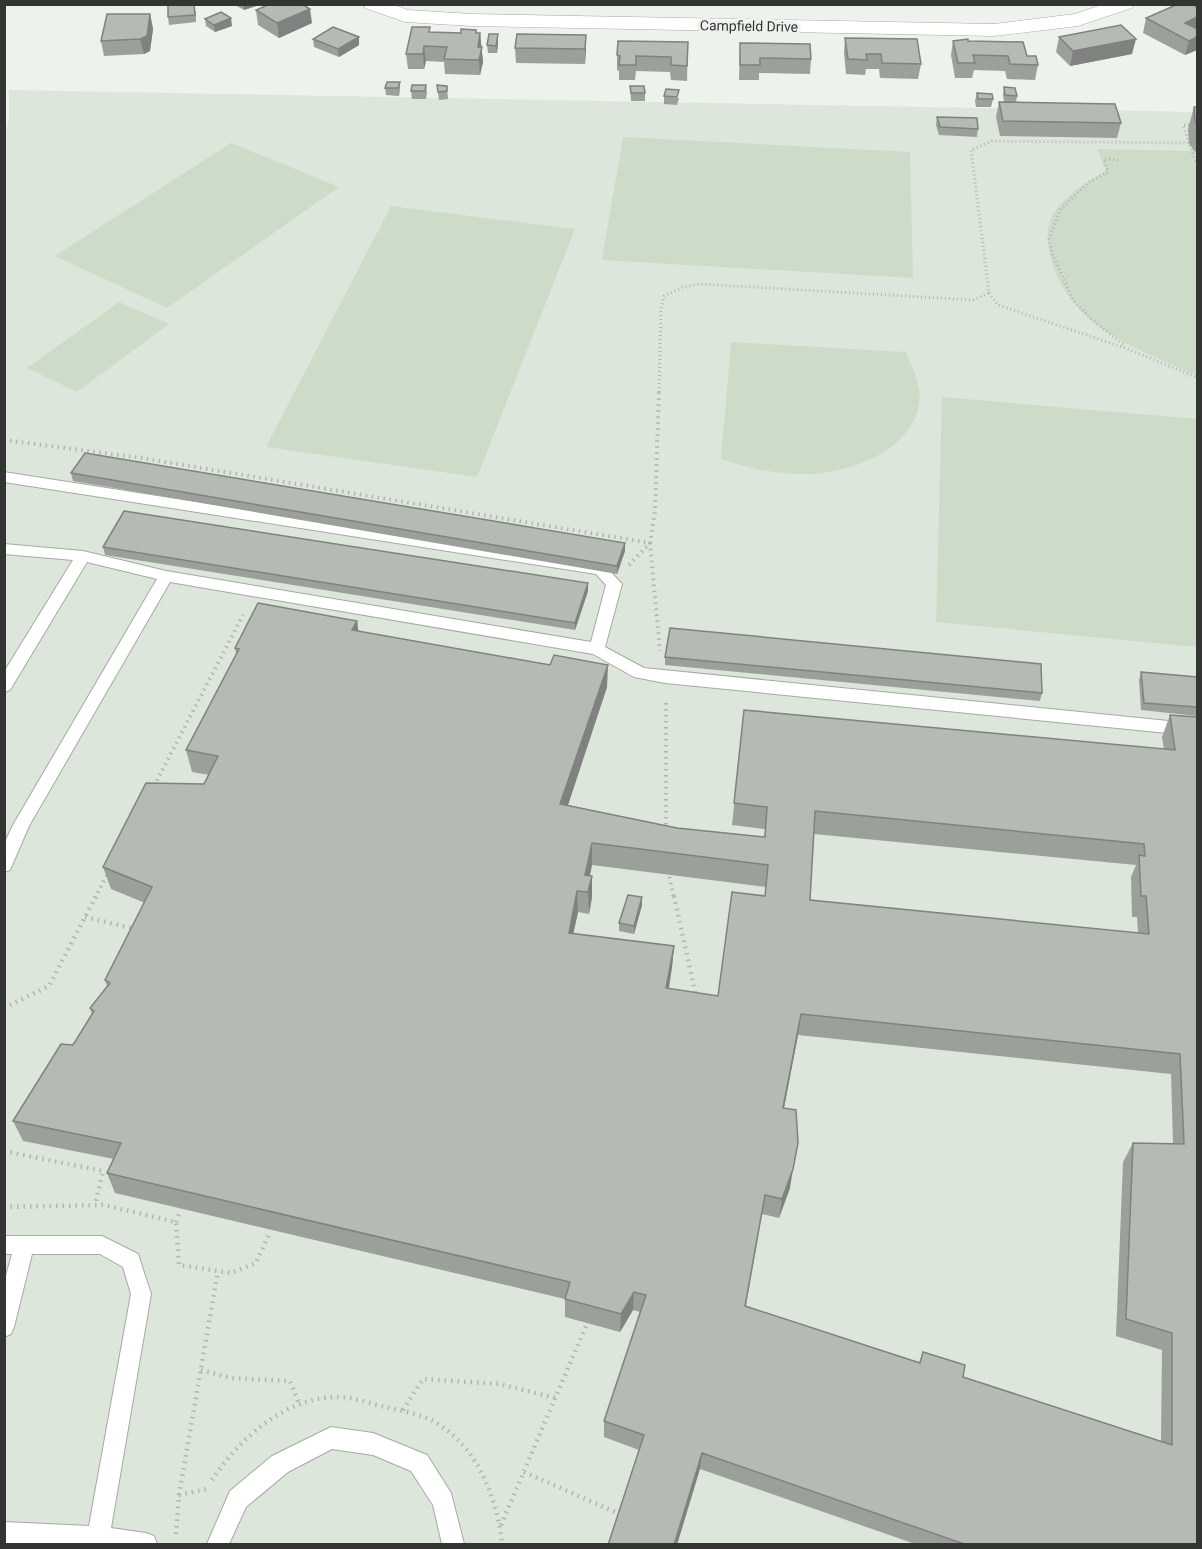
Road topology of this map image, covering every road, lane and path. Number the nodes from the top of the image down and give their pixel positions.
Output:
1 (372, 4) edge
2 (1125, 4) edge
3 (1197, 125) edge
4 (1189, 143) junction
5 (1119, 160) dead end
6 (1196, 162) edge
7 (989, 293) junction
8 (1122, 347) junction
9 (1197, 378) edge
10 (4, 477) edge
11 (308, 486) dead end
12 (290, 522) junction
13 (644, 548) dead end
14 (4, 549) edge
15 (82, 556) junction
16 (166, 576) junction
17 (256, 591) junction
18 (597, 649) junction
19 (4, 686) edge
20 (1197, 730) edge
21 (155, 783) junction
22 (165, 785) edge
23 (150, 794) edge
24 (4, 865) edge
25 (112, 866) edge
26 (85, 917) junction
27 (137, 929) edge
28 (4, 1008) edge
29 (4, 1151) edge
30 (95, 1205) junction
31 (4, 1207) edge
32 (179, 1214) edge
33 (176, 1222) junction
34 (268, 1234) edge
35 (14, 1245) edge
36 (218, 1271) junction
37 (590, 1315) edge
38 (4, 1327) edge
39 (201, 1370) junction
40 (555, 1398) junction
41 (300, 1406) dead end
42 (403, 1410) dead end
43 (524, 1472) junction
44 (622, 1515) edge
45 (501, 1525) dead end
46 (4, 1533) edge
47 (98, 1541) edge
48 (146, 1545) edge
49 (175, 1545) edge
50 (218, 1545) edge
51 (453, 1545) edge

1 - 2 street, Campfield Drive
3 - 4 path
4 - 6 path
4 - 7 path
5 - 8 path
7 - 8 path
7 - 13 path
8 - 9 path
10 - 12 lane
11 - 12 path
12 - 18 lane
14 - 15 lane
15 - 16 lane
15 - 19 lane
16 - 17 lane
16 - 24 lane
17 - 18 lane
17 - 21 path
18 - 20 lane
21 - 22 path
21 - 23 path
25 - 26 path
26 - 27 path
26 - 28 path
29 - 30 path
30 - 31 path
30 - 33 path
32 - 33 path
33 - 36 path
34 - 36 path
35 - 38 lane
35 - 47 lane
36 - 39 path
37 - 40 path
39 - 41 path
39 - 49 path
40 - 42 path
40 - 43 path
43 - 44 path
43 - 45 path
46 - 47 lane
47 - 48 lane
50 - 51 lane

